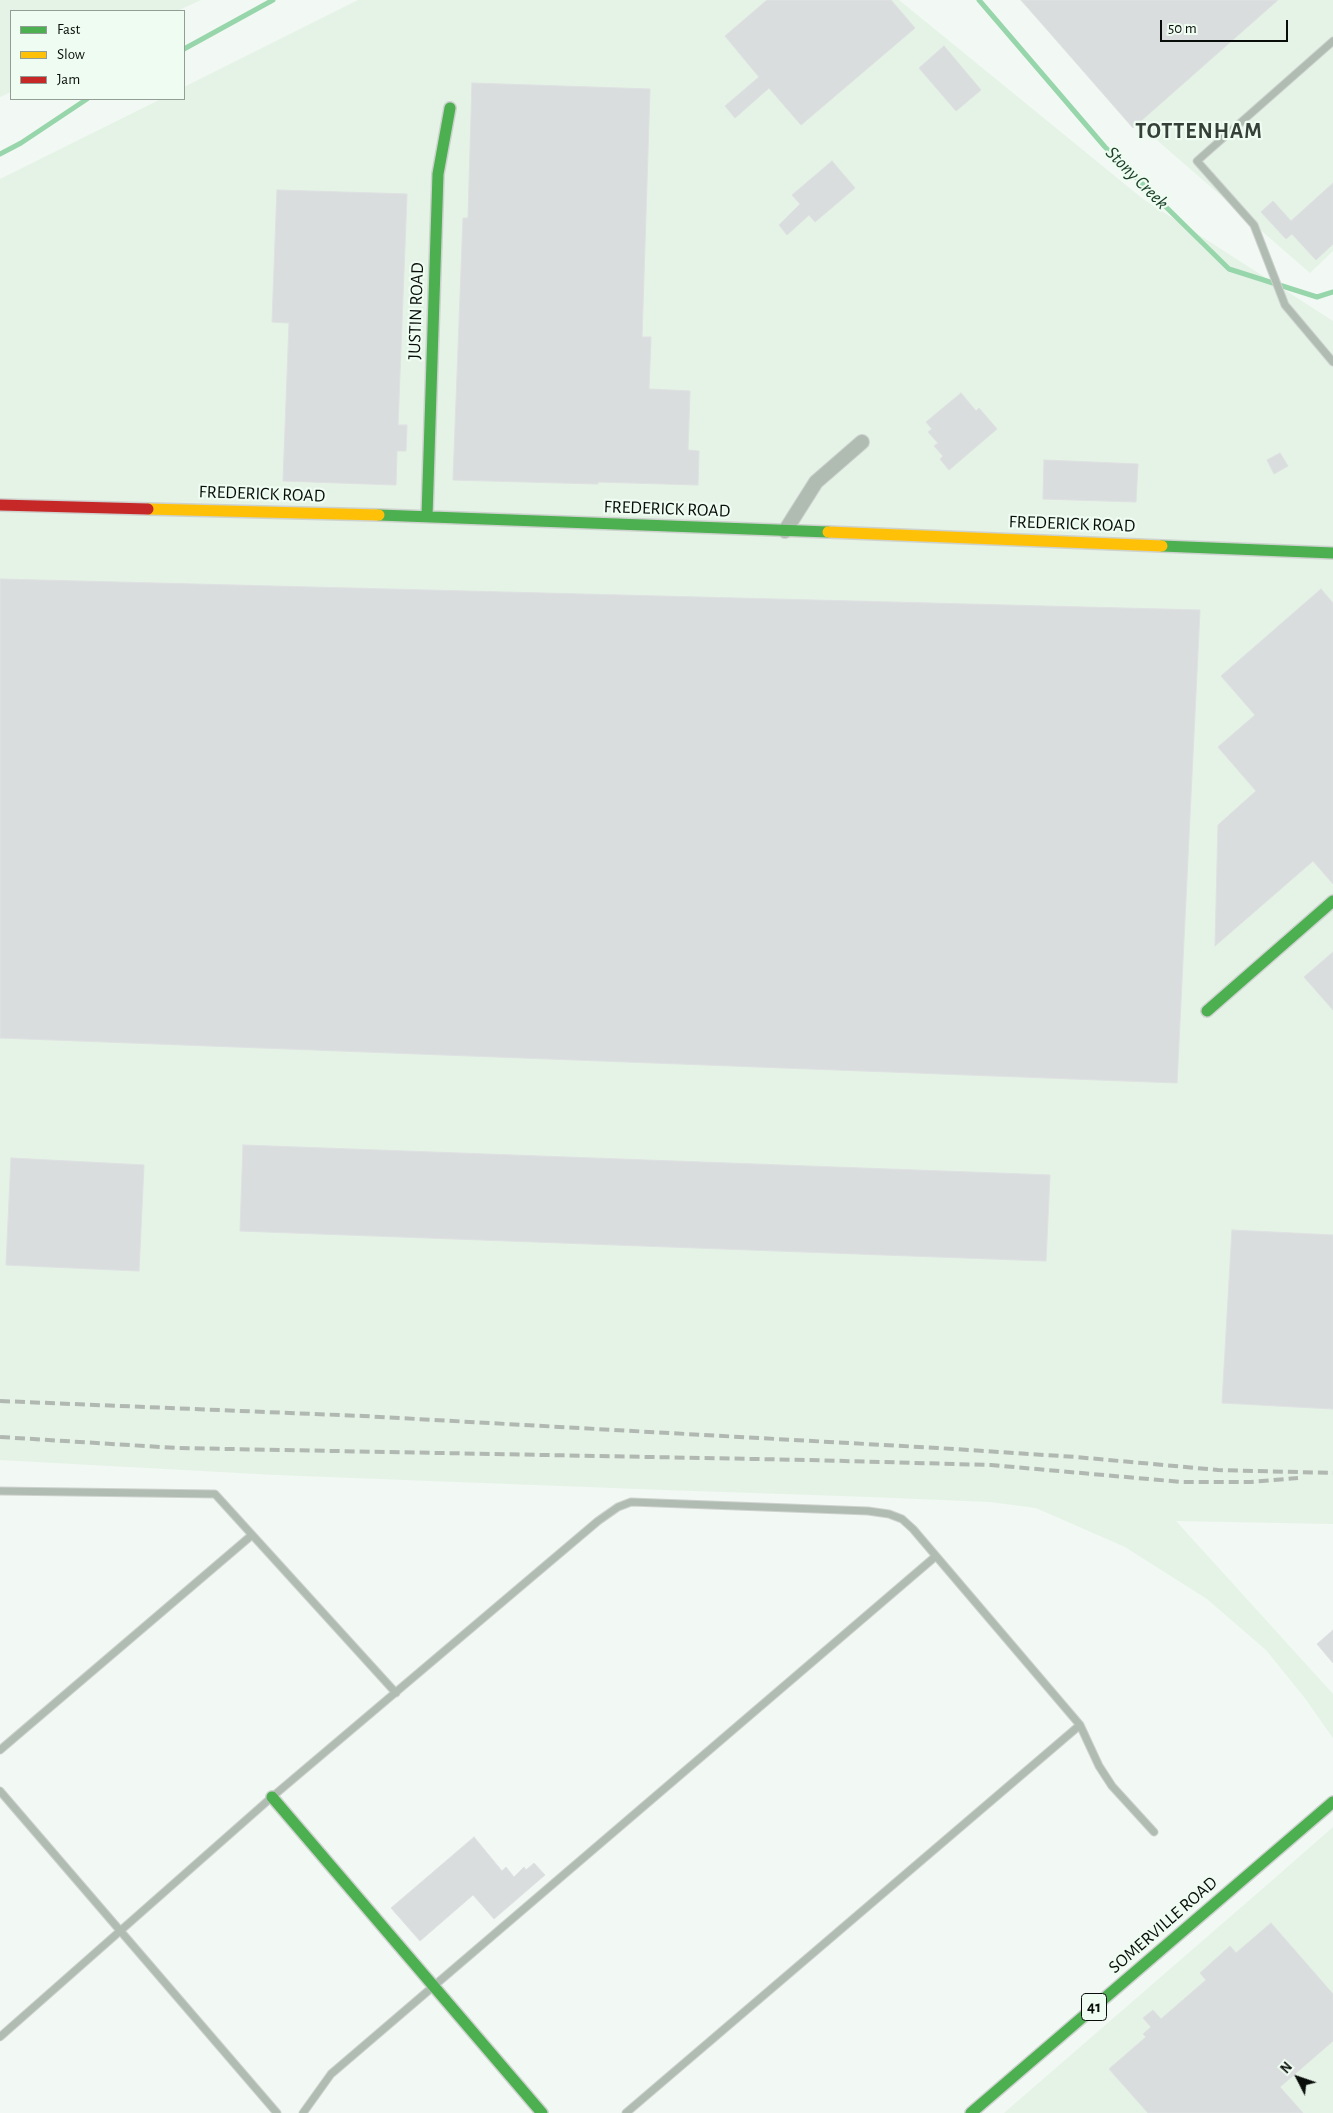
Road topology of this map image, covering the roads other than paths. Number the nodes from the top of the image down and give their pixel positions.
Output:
1 (1333, 41) edge
2 (450, 108) dead end
3 (1333, 362) edge
4 (862, 442) dead end
5 (0, 505) edge
6 (427, 516) junction
7 (784, 531) junction
8 (1333, 553) edge
9 (1333, 901) edge
10 (1207, 1011) dead end
11 (0, 1491) edge
12 (252, 1535) junction
13 (936, 1556) junction
14 (396, 1693) junction
15 (1080, 1725) junction
16 (0, 1750) edge
17 (0, 1791) edge
18 (272, 1797) junction
19 (1333, 1802) edge
20 (1154, 1832) dead end
21 (120, 1932) junction
22 (434, 1986) junction
23 (0, 2037) edge
24 (277, 2113) edge
25 (303, 2113) edge
26 (542, 2113) edge
27 (626, 2113) edge
28 (971, 2113) edge

1 - 3 lane
2 - 6 street, JUSTIN ROAD
4 - 7 street
5 - 6 street, FREDERICK ROAD
6 - 7 street, FREDERICK ROAD
7 - 8 street, FREDERICK ROAD
9 - 10 street
11 - 12 lane
12 - 14 lane
12 - 16 lane
13 - 14 lane
13 - 15 lane
13 - 22 lane
14 - 18 lane
15 - 20 lane
15 - 27 lane
17 - 21 lane
18 - 21 lane
18 - 22 street
19 - 28 street, SOMERVILLE ROAD / 41
21 - 23 lane
21 - 24 lane
22 - 25 lane
22 - 26 street

